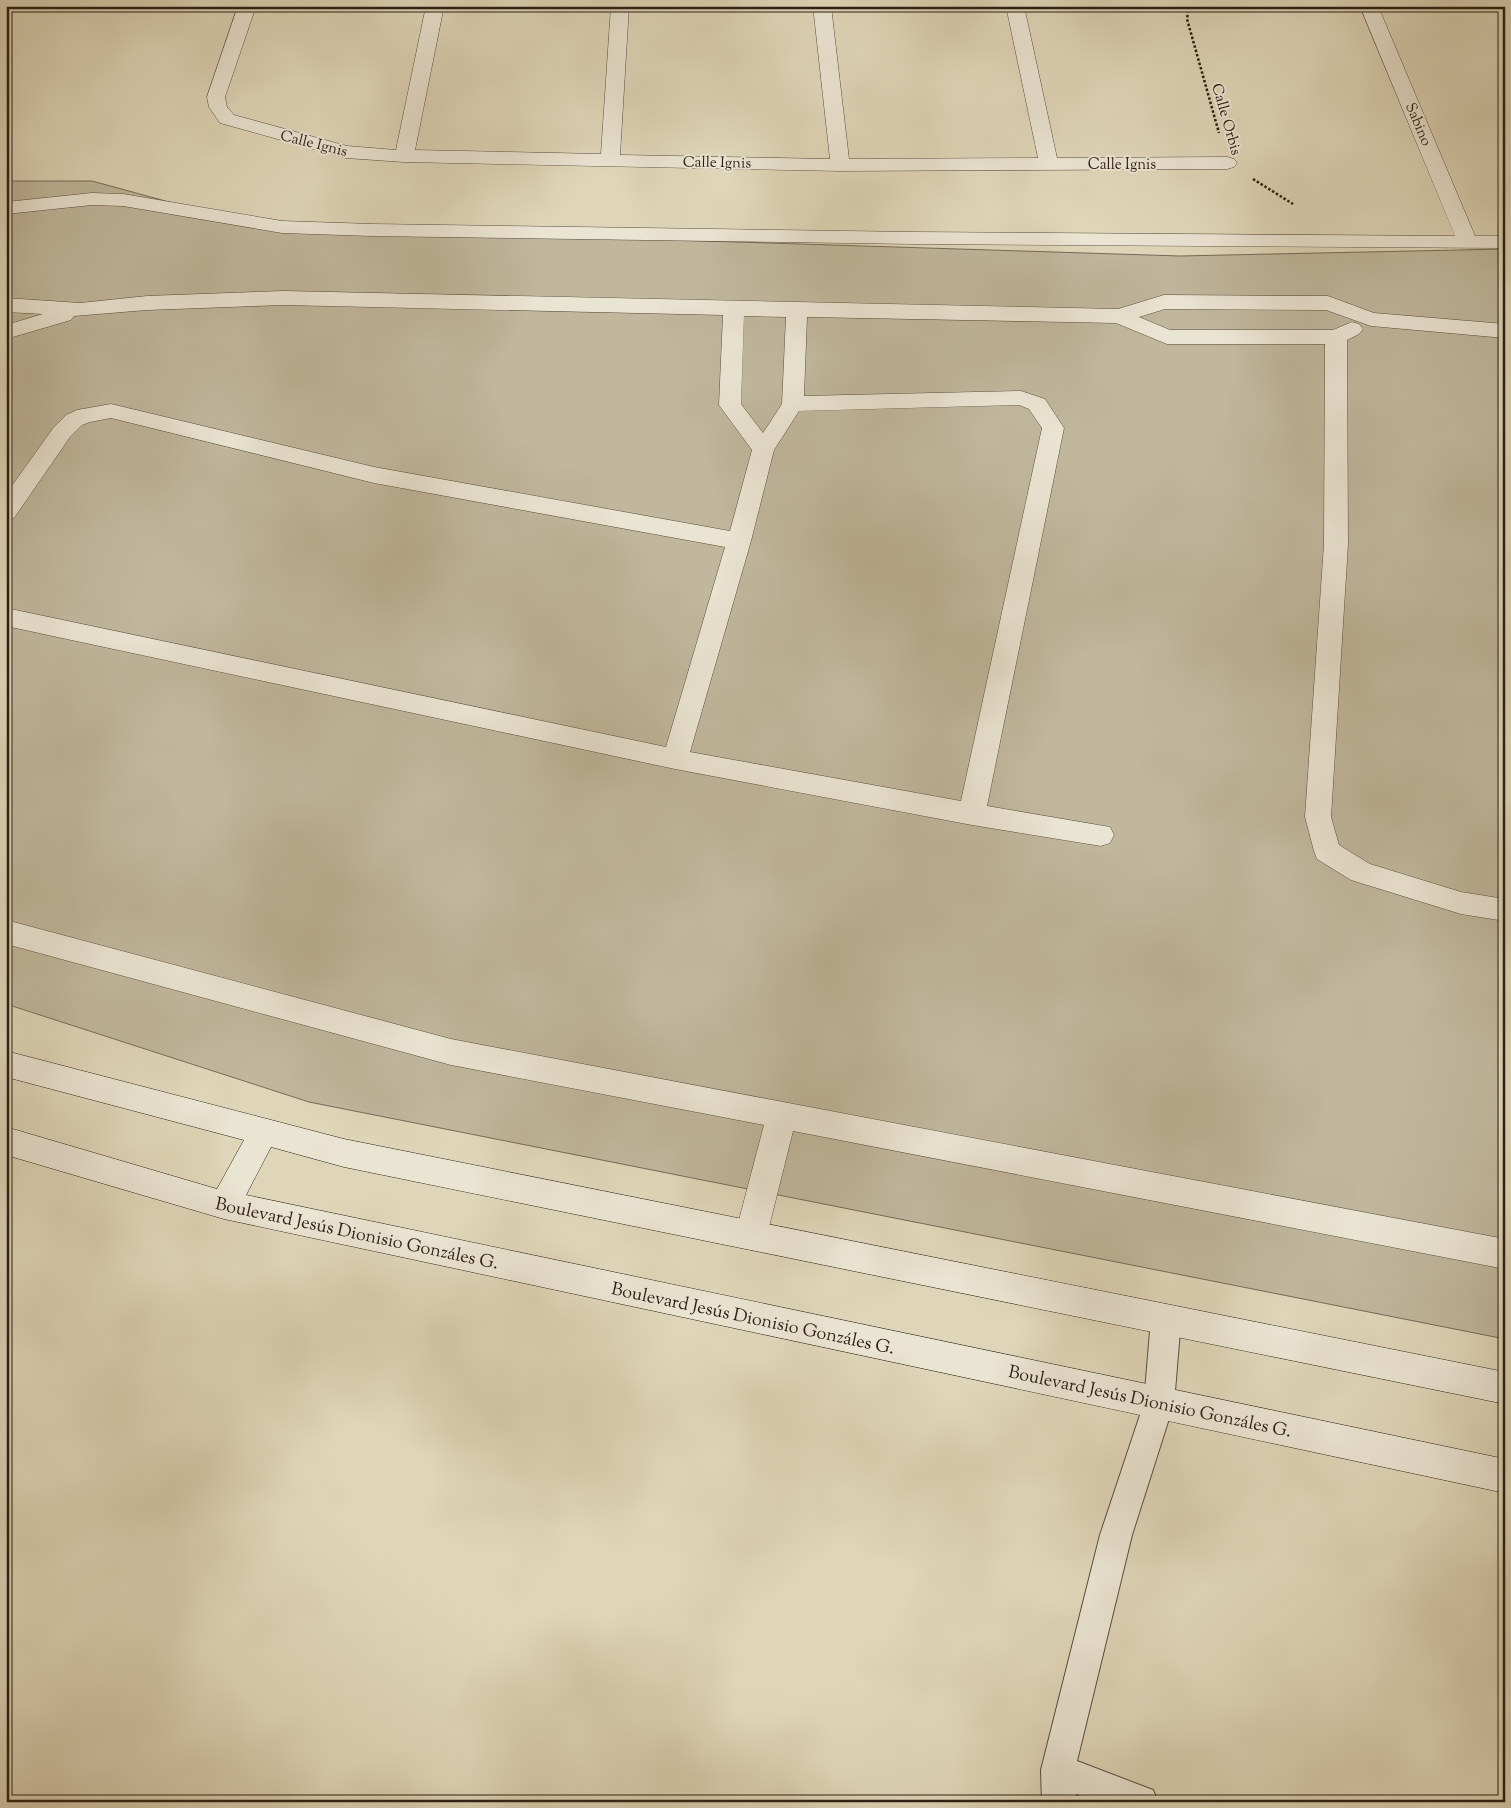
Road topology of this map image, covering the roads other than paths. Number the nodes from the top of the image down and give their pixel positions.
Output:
1 (109, 6) edge
2 (155, 6) edge
3 (247, 6) edge
4 (435, 6) edge
5 (620, 6) edge
6 (822, 6) edge
7 (1015, 6) edge
8 (1370, 6) edge
9 (404, 156) junction
10 (610, 159) junction
11 (1227, 163) road end
12 (1049, 164) junction
13 (840, 165) junction
14 (6, 208) edge
15 (1468, 242) junction
16 (1505, 242) edge
17 (6, 305) edge
18 (734, 309) junction
19 (80, 310) junction
20 (797, 310) junction
21 (1118, 316) junction
22 (1371, 319) junction
23 (1505, 331) edge
24 (6, 332) edge
25 (1336, 337) junction
26 (793, 404) junction
27 (763, 449) junction
28 (6, 512) edge
29 (739, 541) junction
30 (6, 617) edge
31 (675, 759) junction
32 (972, 814) junction
33 (1101, 835) dead end
34 (1505, 910) edge
35 (6, 932) edge
36 (6, 1064) edge
37 (782, 1116) junction
38 (264, 1132) junction
39 (6, 1141) edge
40 (224, 1205) junction
41 (751, 1235) junction
42 (1505, 1254) edge
43 (1166, 1319) junction
44 (1505, 1388) edge
45 (1159, 1403) junction
46 (1505, 1476) edge
47 (1059, 1786) edge
48 (1141, 1802) edge

1 - 2 street
3 - 9 street, Calle Ignis
4 - 9 street
5 - 10 street
6 - 13 street
7 - 12 street
8 - 15 street, Sabino
9 - 10 street, Calle Ignis
10 - 13 street, Calle Ignis
11 - 12 street, Calle Ignis
12 - 13 street, Calle Ignis
14 - 15 street
15 - 16 street
17 - 19 street
18 - 19 street
18 - 20 street
18 - 27 street
19 - 24 street
20 - 21 street
20 - 26 street
21 - 22 street
21 - 25 street
22 - 23 street
22 - 25 street
25 - 34 street
26 - 27 street
26 - 32 street
27 - 29 street
28 - 29 street
29 - 31 street
30 - 31 street
31 - 32 street
32 - 33 street
35 - 37 street
36 - 38 street
37 - 41 street
37 - 42 street
38 - 40 street
38 - 41 street
39 - 40 street, Boulevard Jesús Dionisio Gonzáles G.
40 - 45 street, Boulevard Jesús Dionisio Gonzáles G.
41 - 43 street
43 - 44 street
43 - 45 lane
45 - 46 street, Boulevard Jesús Dionisio Gonzáles G.
45 - 47 lane
47 - 48 lane

